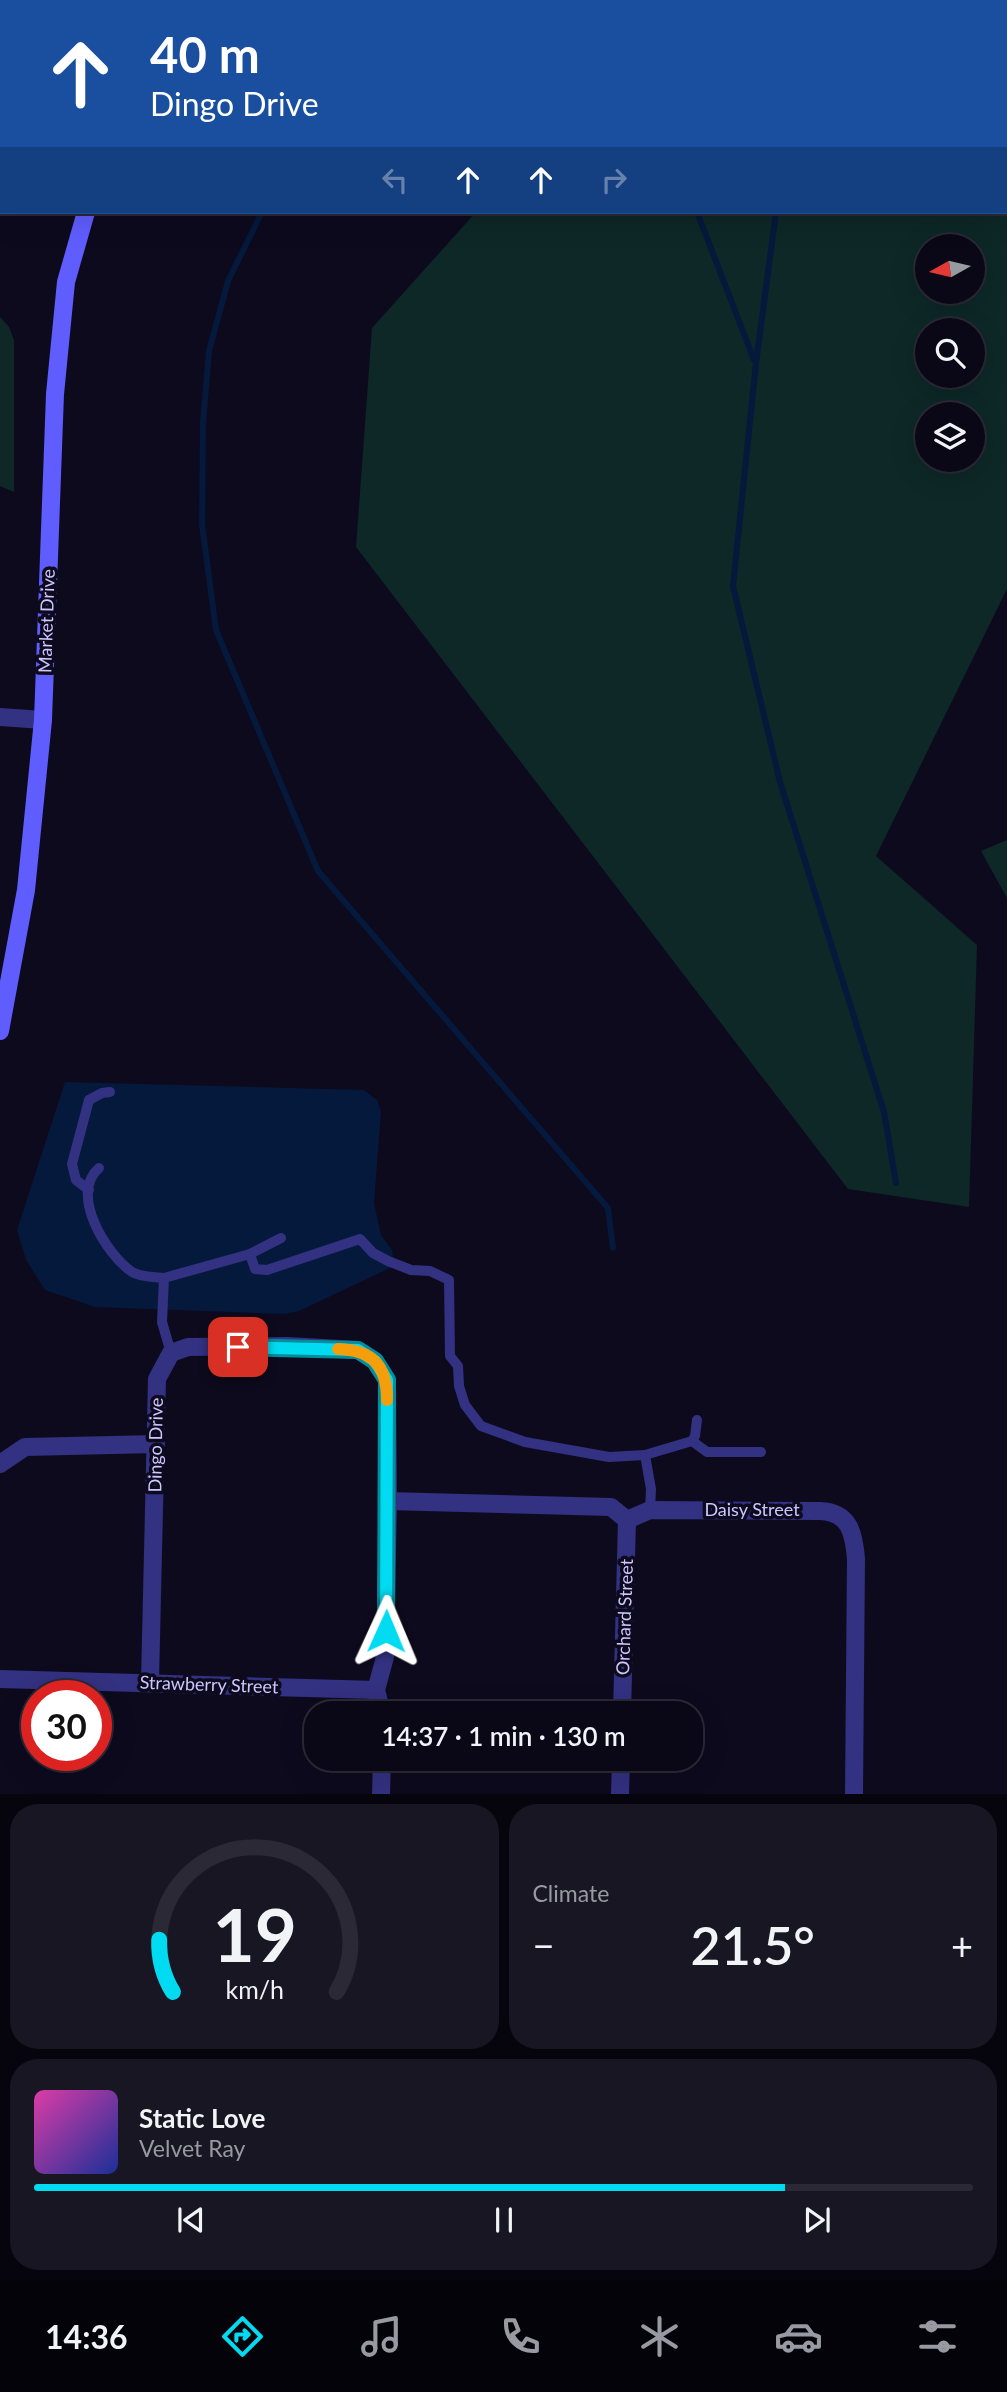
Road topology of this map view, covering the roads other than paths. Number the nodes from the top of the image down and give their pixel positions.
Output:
1 (85, 214) edge
2 (0, 718) edge
3 (43, 720) junction
4 (0, 1031) edge
5 (110, 1092) dead end
6 (99, 1168) dead end
7 (89, 1191) junction
8 (281, 1238) dead end
9 (250, 1254) junction
10 (164, 1278) junction
11 (171, 1353) junction
12 (697, 1420) dead end
13 (692, 1441) junction
14 (156, 1444) junction
15 (761, 1452) dead end
16 (645, 1455) junction
17 (0, 1464) edge
18 (388, 1501) junction
19 (650, 1510) junction
20 (627, 1520) junction
21 (0, 1679) edge
22 (150, 1682) junction
23 (376, 1690) junction
24 (379, 1701) edge
25 (622, 1701) edge
26 (382, 1771) edge
27 (621, 1771) edge
28 (381, 1794) edge
29 (620, 1794) edge
30 (853, 1794) edge

1 - 3 street, Market Drive
2 - 3 street
3 - 4 street, Market Drive
5 - 7 lane
6 - 7 lane
7 - 10 lane
8 - 9 lane
9 - 10 lane
9 - 16 lane
10 - 11 lane
11 - 14 street, Dingo Drive
11 - 18 street
12 - 13 lane
13 - 15 lane
13 - 16 lane
14 - 17 street
14 - 22 street, Dingo Drive
16 - 19 lane
18 - 20 street
18 - 23 street
19 - 20 street, Daisy Street
19 - 30 street, Daisy Street
20 - 25 street, Orchard Street
21 - 22 street, Strawberry Street
22 - 23 street, Strawberry Street
23 - 24 street
26 - 28 street
27 - 29 street

